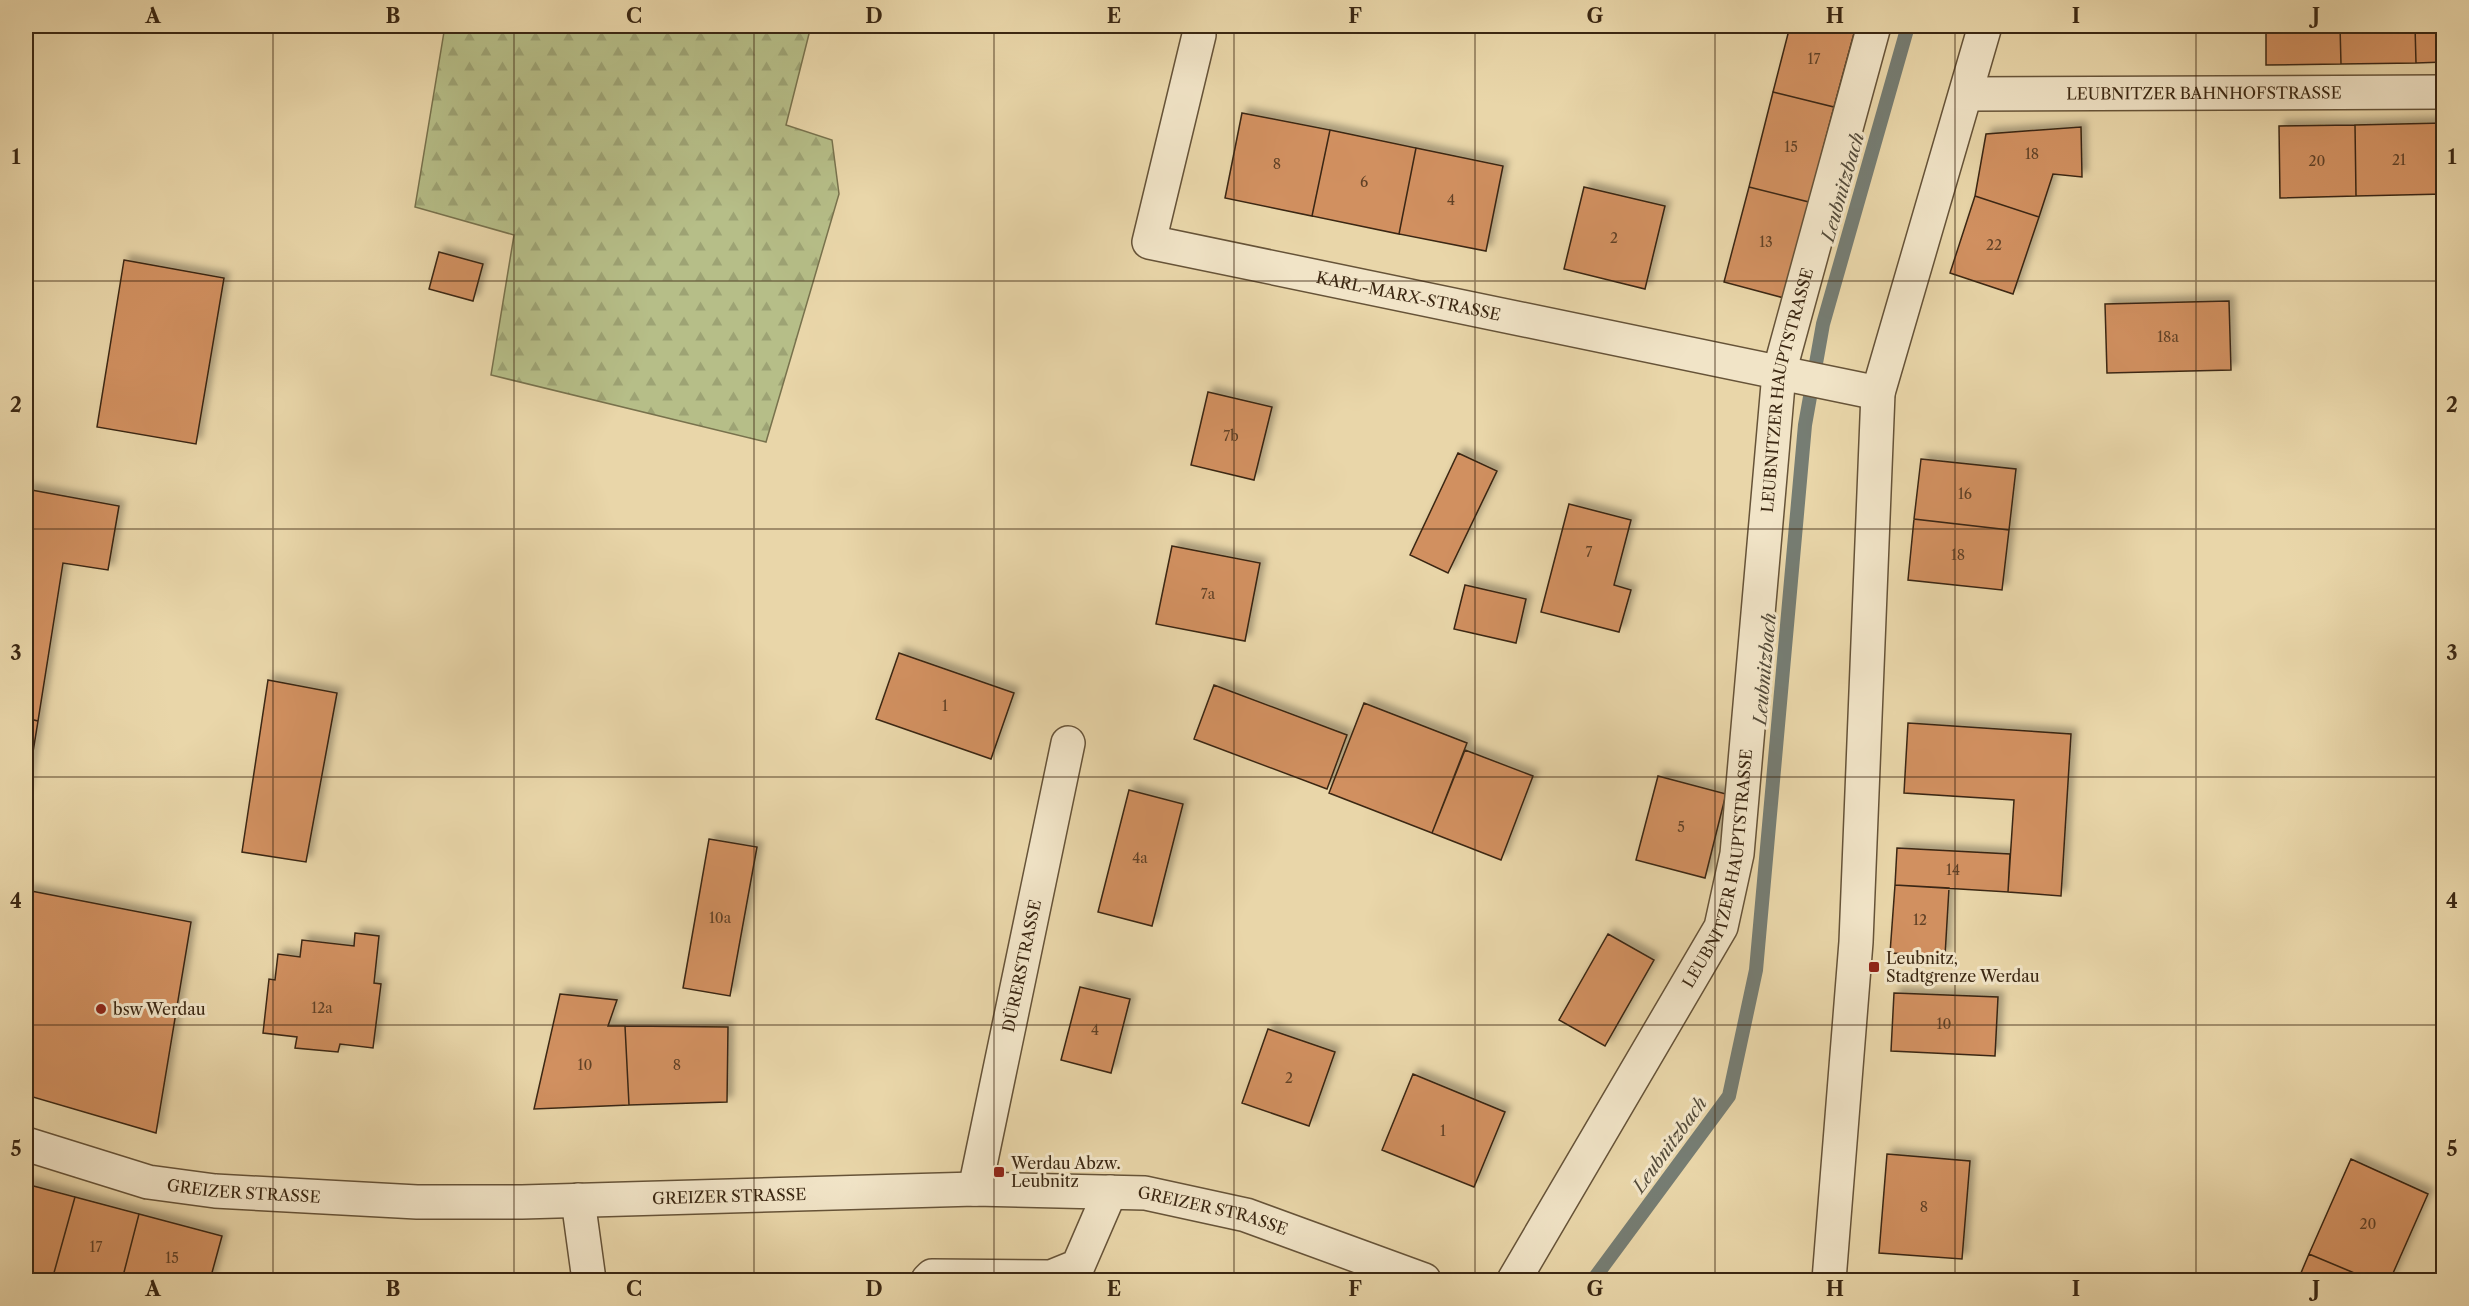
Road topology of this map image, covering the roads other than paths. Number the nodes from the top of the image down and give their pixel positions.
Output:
1 (1874, 26) edge
2 (1985, 26) edge
3 (1199, 35) dead end
4 (2444, 92) edge
5 (1966, 94) junction
6 (1790, 375) junction
7 (1878, 393) junction
8 (1068, 743) dead end
9 (26, 1144) edge
10 (975, 1189) junction
11 (1110, 1192) junction
12 (578, 1200) junction
13 (589, 1281) edge
14 (928, 1281) edge
15 (1424, 1281) edge
16 (1514, 1281) edge
17 (1830, 1281) edge

1 - 6 street, LEUBNITZER HAUPTSTRASSE
2 - 5 street
3 - 6 street, KARL-MARX-STRASSE
4 - 5 street, LEUBNITZER BAHNHOFSTRASSE
5 - 7 street
6 - 7 street, KARL-MARX-STRASSE
6 - 16 street, LEUBNITZER HAUPTSTRASSE
7 - 17 street
8 - 10 street, DÜRERSTRASSE
9 - 12 street, GREIZER STRASSE
10 - 11 street, GREIZER STRASSE
10 - 12 street, GREIZER STRASSE
11 - 14 street
11 - 15 street, GREIZER STRASSE
12 - 13 street

